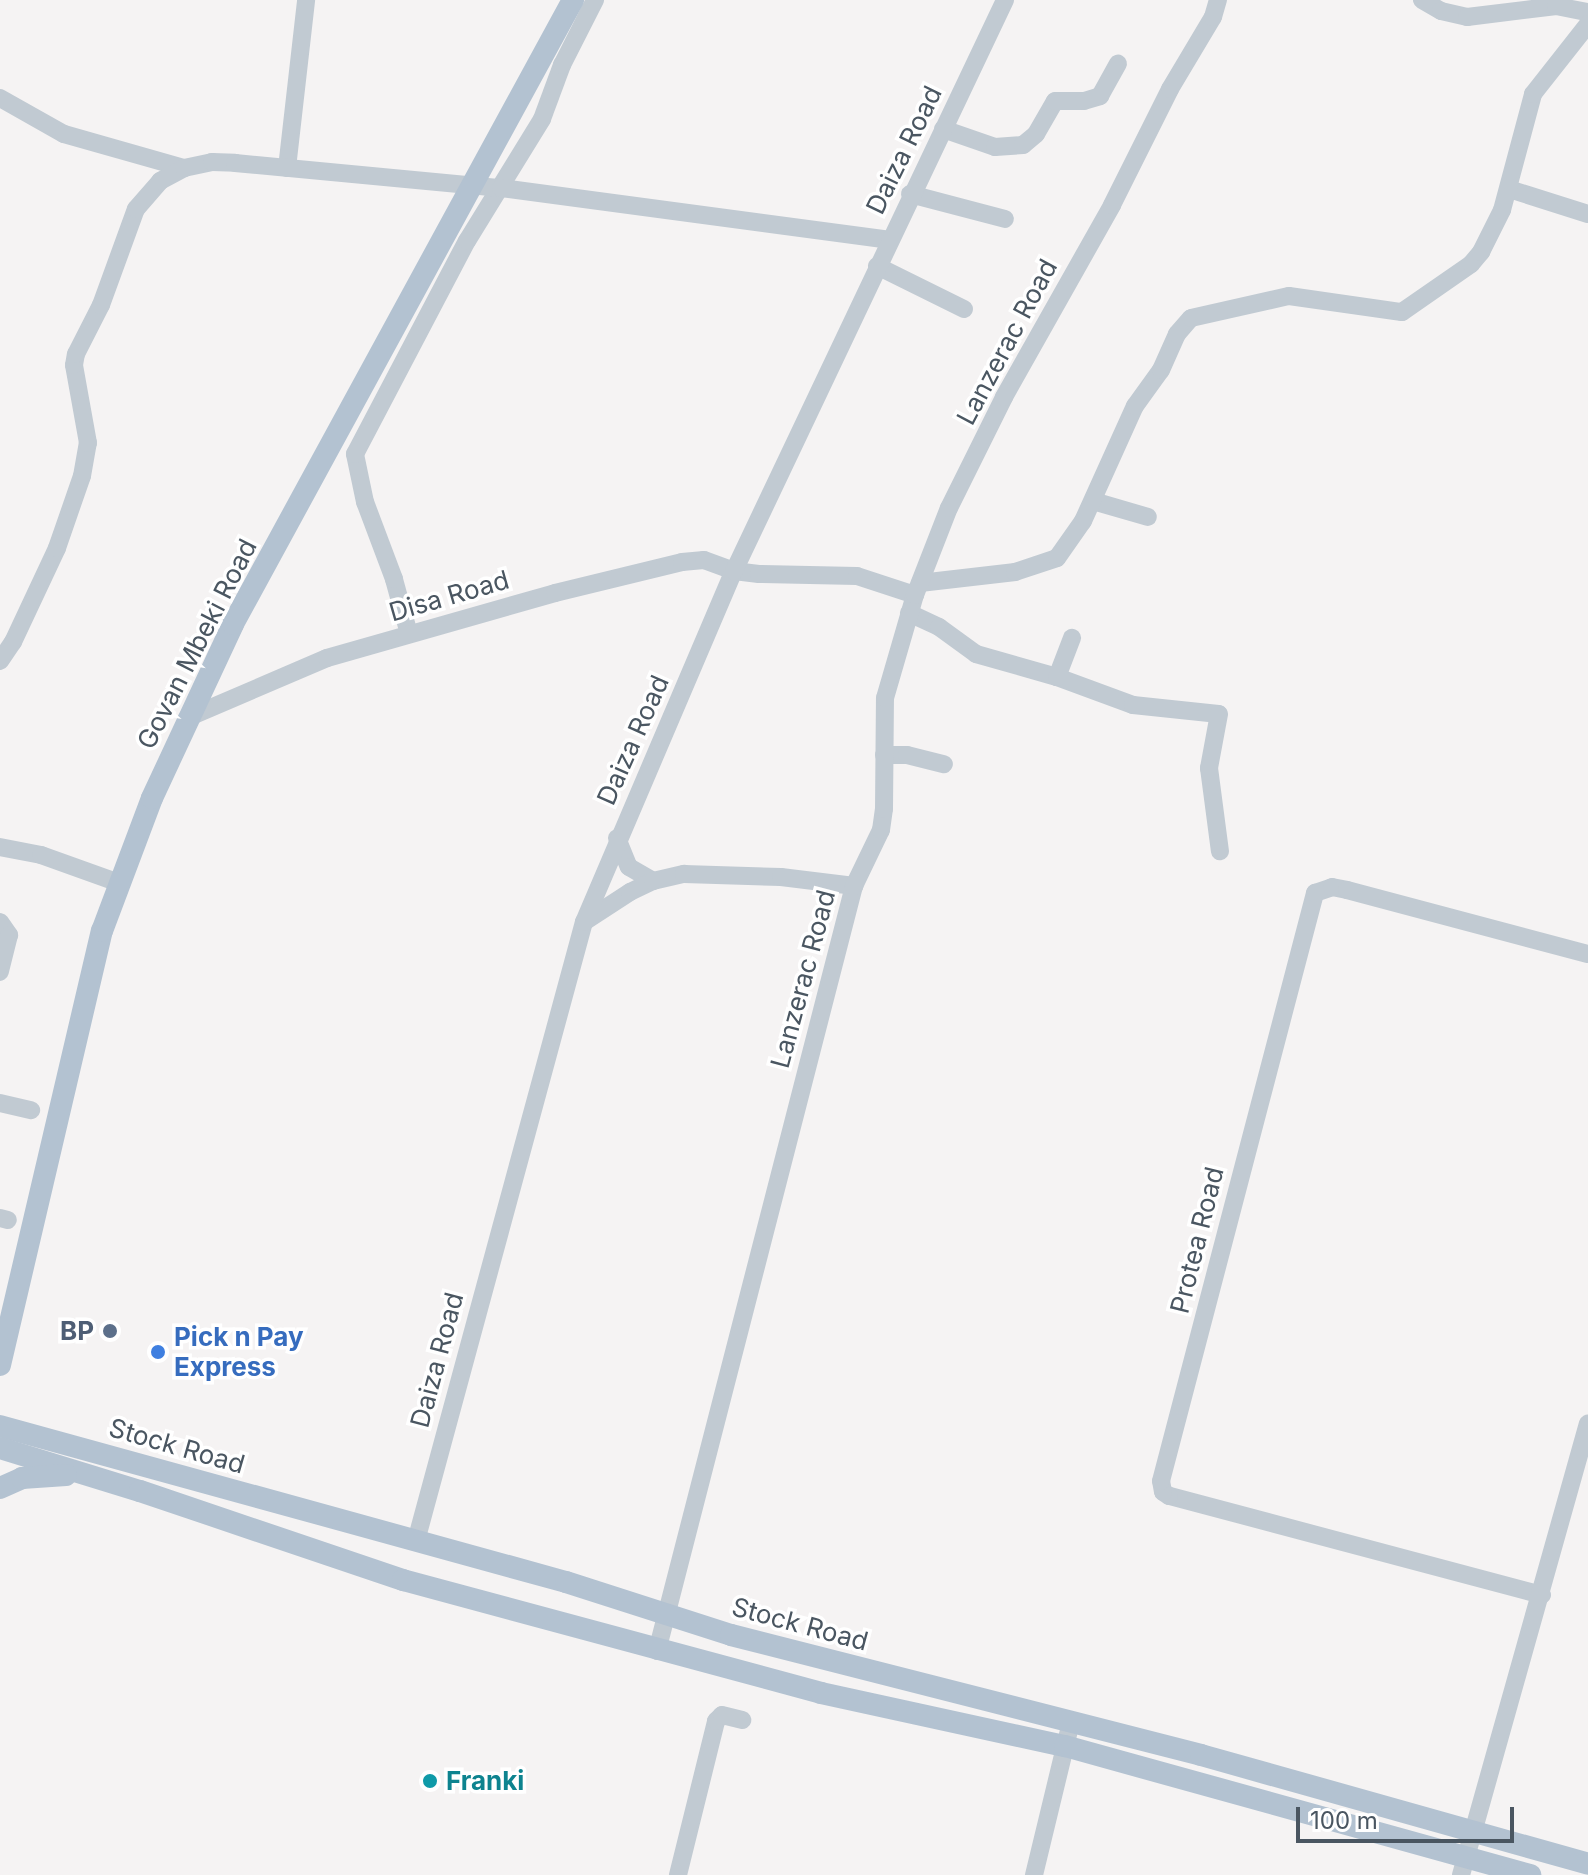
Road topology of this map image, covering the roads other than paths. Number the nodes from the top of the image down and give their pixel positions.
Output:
1 (306, 0) edge
2 (573, 0) edge
3 (595, 0) edge
4 (1005, 0) edge
5 (1218, 0) edge
6 (1422, 0) edge
7 (1588, 12) edge
8 (1588, 24) edge
9 (1118, 64) dead end
10 (0, 98) edge
11 (943, 129) junction
12 (184, 168) junction
13 (287, 168) junction
14 (470, 186) junction
15 (501, 188) junction
16 (1509, 189) junction
17 (910, 194) junction
18 (1588, 214) edge
19 (1005, 219) dead end
20 (889, 240) junction
21 (877, 266) junction
22 (964, 309) dead end
23 (1093, 501) junction
24 (1148, 517) dead end
25 (734, 571) junction
26 (915, 597) junction
27 (409, 634) junction
28 (1072, 638) dead end
29 (0, 661) edge
30 (1057, 677) junction
31 (187, 718) junction
32 (884, 755) junction
33 (944, 764) dead end
34 (617, 838) junction
35 (0, 847) edge
36 (1220, 851) dead end
37 (653, 881) junction
38 (119, 883) junction
39 (854, 886) junction
40 (0, 922) edge
41 (584, 922) junction
42 (1588, 954) edge
43 (0, 972) edge
44 (0, 1103) edge
45 (31, 1110) dead end
46 (0, 1365) edge
47 (1588, 1424) edge
48 (0, 1426) edge
49 (0, 1448) edge
50 (99, 1478) junction
51 (0, 1488) edge
52 (416, 1541) junction
53 (1542, 1595) junction
54 (666, 1613) junction
55 (657, 1651) junction
56 (742, 1720) dead end
57 (1071, 1722) junction
58 (1065, 1746) junction
59 (1473, 1832) junction
60 (1588, 1864) edge
61 (1463, 1866) edge
62 (681, 1874) edge
63 (1034, 1875) edge
64 (1530, 1875) edge

1 - 13 street
2 - 14 main road, Govan Mbeki Road
3 - 15 street
4 - 11 street, Daiza Road
5 - 26 street, Lanzerac Road
6 - 7 street
8 - 16 street
9 - 11 street
10 - 12 street
11 - 17 street, Daiza Road
12 - 13 street
12 - 29 street
13 - 14 street
14 - 15 street
14 - 31 main road, Govan Mbeki Road
15 - 20 street
15 - 27 street
16 - 18 street
16 - 23 street
17 - 19 street
17 - 20 street, Daiza Road
20 - 21 street, Daiza Road
21 - 22 street
21 - 25 street, Daiza Road
23 - 24 street
23 - 26 street
25 - 26 street, Disa Road
25 - 27 street, Disa Road
25 - 34 street, Daiza Road
26 - 30 street, Disa Road
26 - 32 street, Lanzerac Road
27 - 31 street, Disa Road
28 - 30 street
30 - 36 street, Disa Road
31 - 38 main road, Govan Mbeki Road
32 - 33 street
32 - 39 street, Lanzerac Road
34 - 37 street
34 - 41 street, Daiza Road
35 - 38 street
37 - 39 street
37 - 41 street
38 - 46 main road, Govan Mbeki Road
39 - 54 street, Lanzerac Road
40 - 43 street
41 - 52 street, Daiza Road
42 - 53 street, Protea Road
44 - 45 street
47 - 53 street
48 - 52 main road, Stock Road
49 - 50 main road, Stock Road
50 - 51 main road
50 - 55 main road, Stock Road
52 - 54 main road, Stock Road
53 - 59 street
54 - 55 street, Lanzerac Road
54 - 57 main road, Stock Road
55 - 58 main road, Stock Road
56 - 62 street
57 - 58 street
57 - 59 main road, Stock Road
58 - 61 main road, Stock Road
58 - 63 street
59 - 60 main road, Stock Road
59 - 61 street
61 - 64 main road, Stock Road

